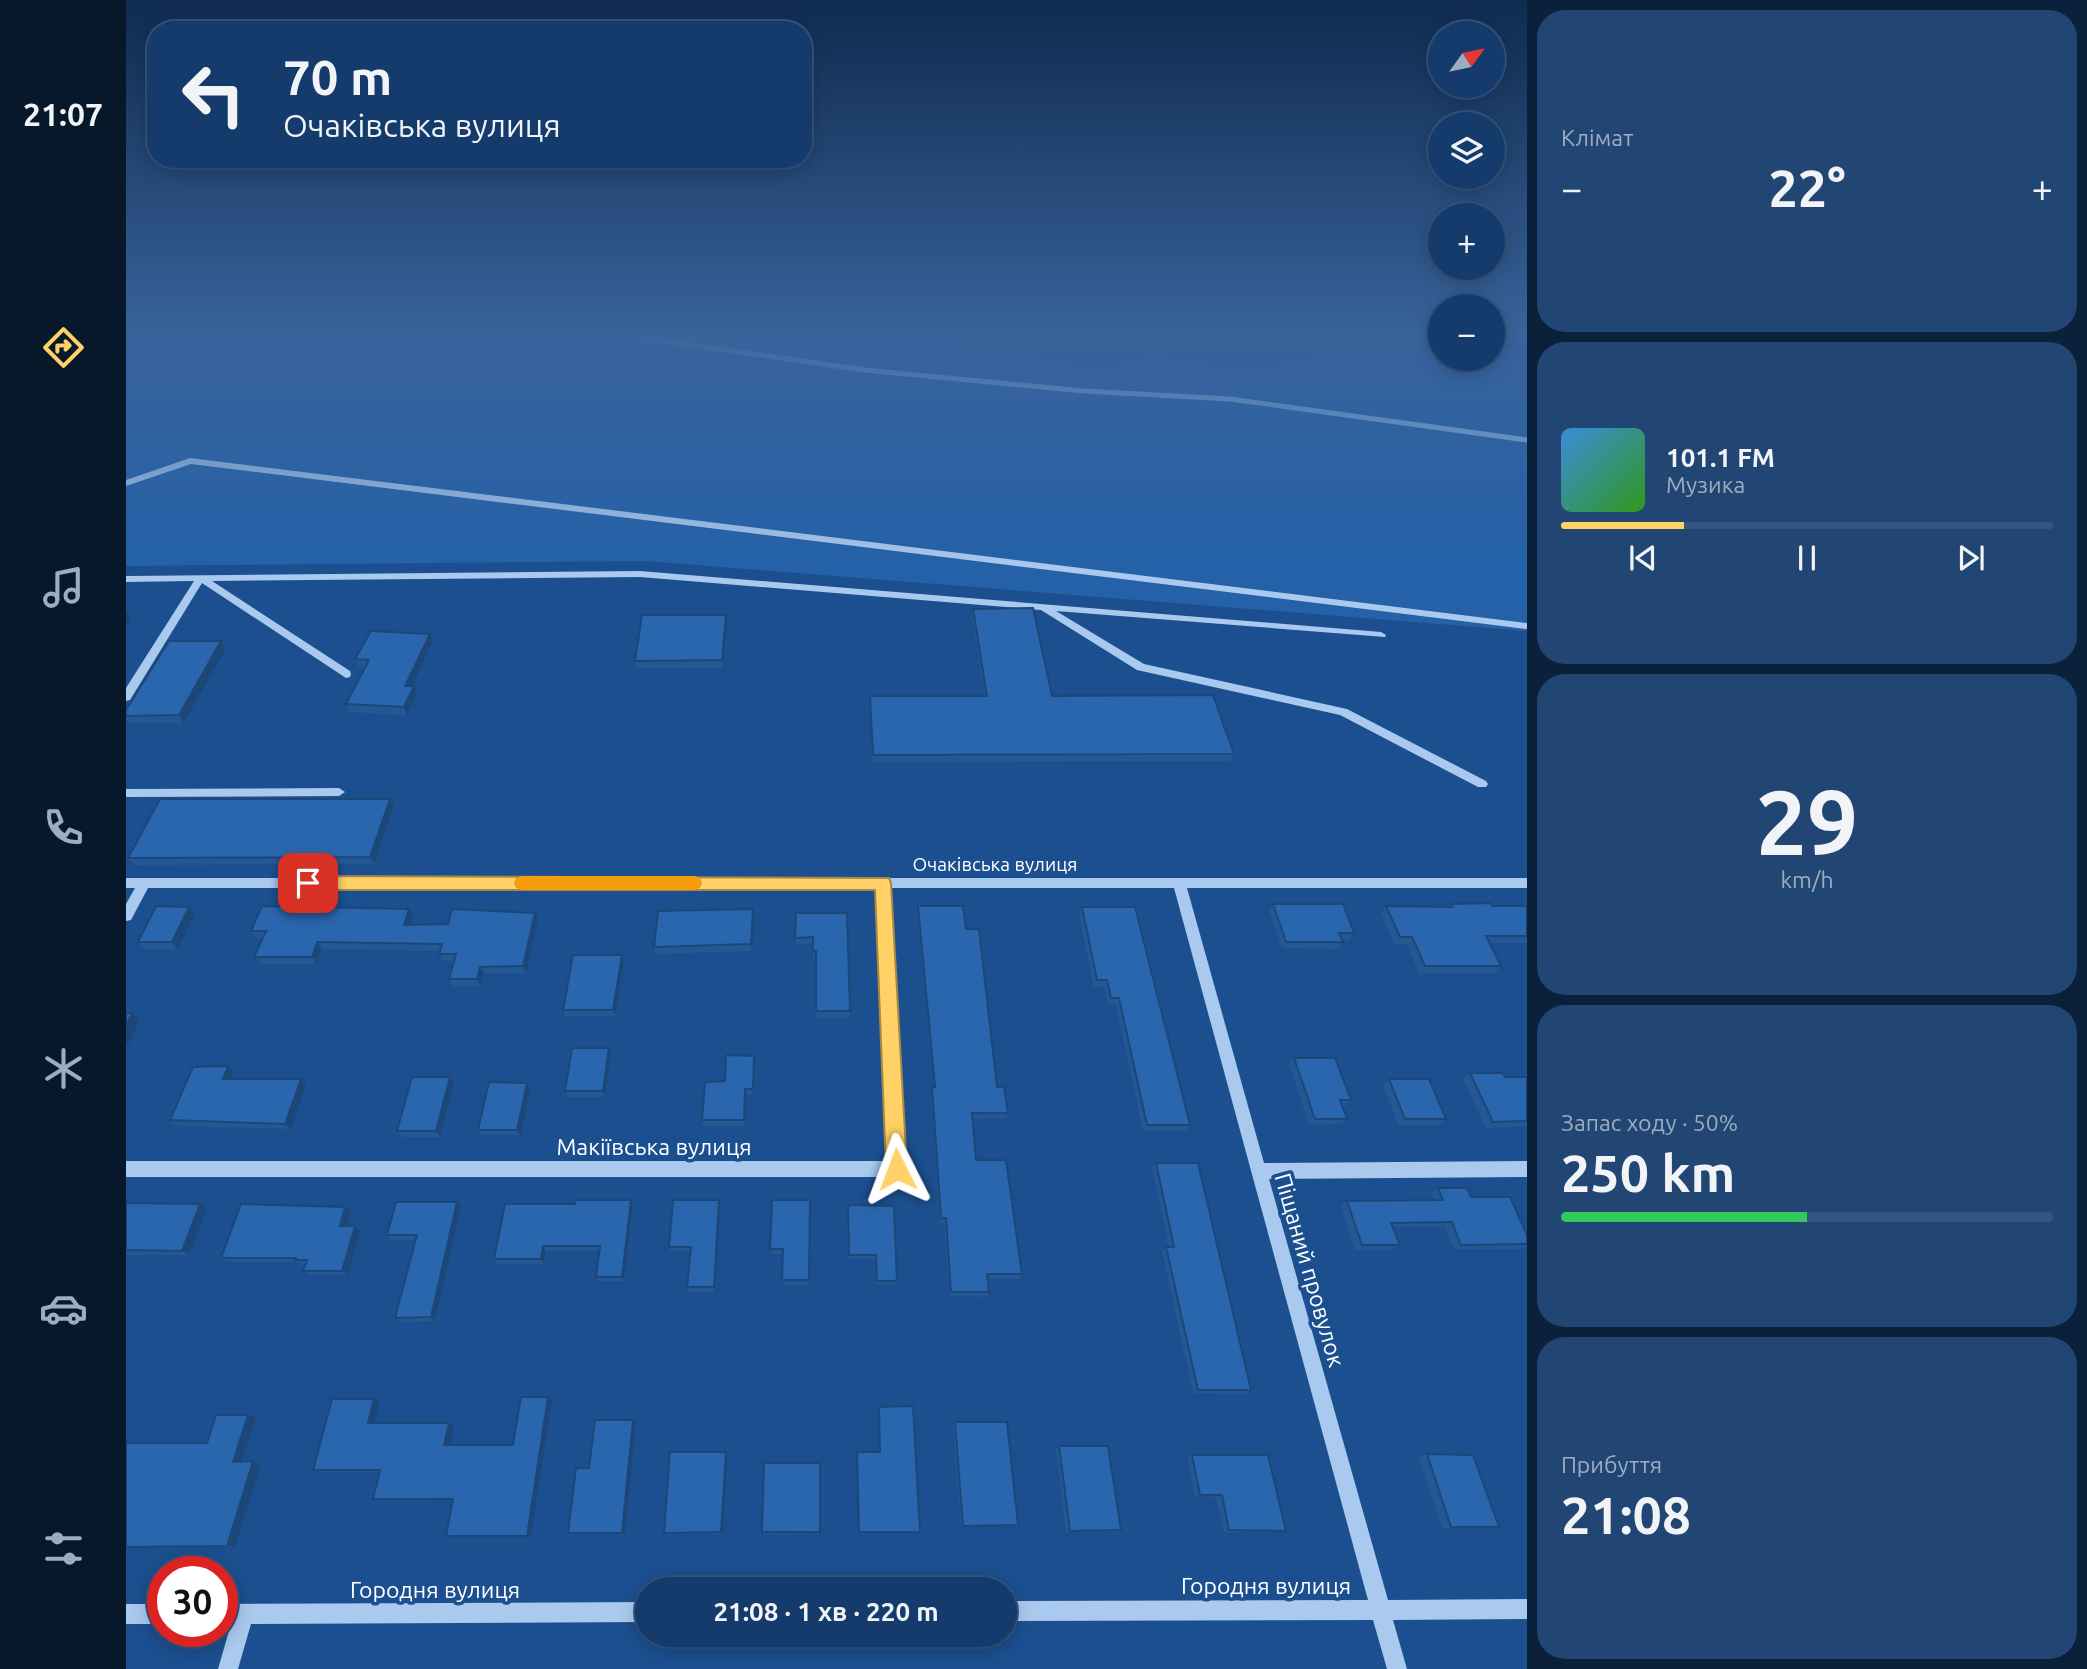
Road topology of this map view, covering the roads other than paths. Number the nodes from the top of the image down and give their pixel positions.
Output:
1 (126, 483) edge
2 (201, 578) junction
3 (126, 579) edge
4 (1041, 607) junction
5 (1527, 626) edge
6 (1381, 635) dead end
7 (346, 674) dead end
8 (126, 697) edge
9 (1482, 784) dead end
10 (339, 792) dead end
11 (126, 793) edge
12 (126, 883) edge
13 (144, 883) junction
14 (883, 883) junction
15 (1178, 883) junction
16 (1527, 883) edge
17 (126, 916) edge
18 (126, 1169) edge
19 (1527, 1170) edge
20 (1259, 1171) junction
21 (1381, 1609) junction
22 (1527, 1609) edge
23 (1017, 1611) edge
24 (635, 1612) edge
25 (126, 1614) edge
26 (147, 1614) edge
27 (238, 1614) edge
28 (244, 1614) junction
29 (228, 1669) edge
30 (1397, 1669) edge

1 - 5 street
2 - 3 street
2 - 4 street
2 - 7 street
2 - 8 street
4 - 6 street
4 - 9 street
10 - 11 street
12 - 13 street, Очаківська вулиця
13 - 14 street, Очаківська вулиця
13 - 17 street
14 - 15 street, Очаківська вулиця
14 - 18 street, Макіївська вулиця
15 - 16 street, Очаківська вулиця
15 - 20 street, Піщаний провулок
19 - 20 street
20 - 21 street, Піщаний провулок
21 - 22 street, Городня вулиця
21 - 23 street, Городня вулиця
21 - 30 street, Піщаний провулок
24 - 28 street, Городня вулиця
25 - 26 street
27 - 28 street, Городня вулиця
28 - 29 street

